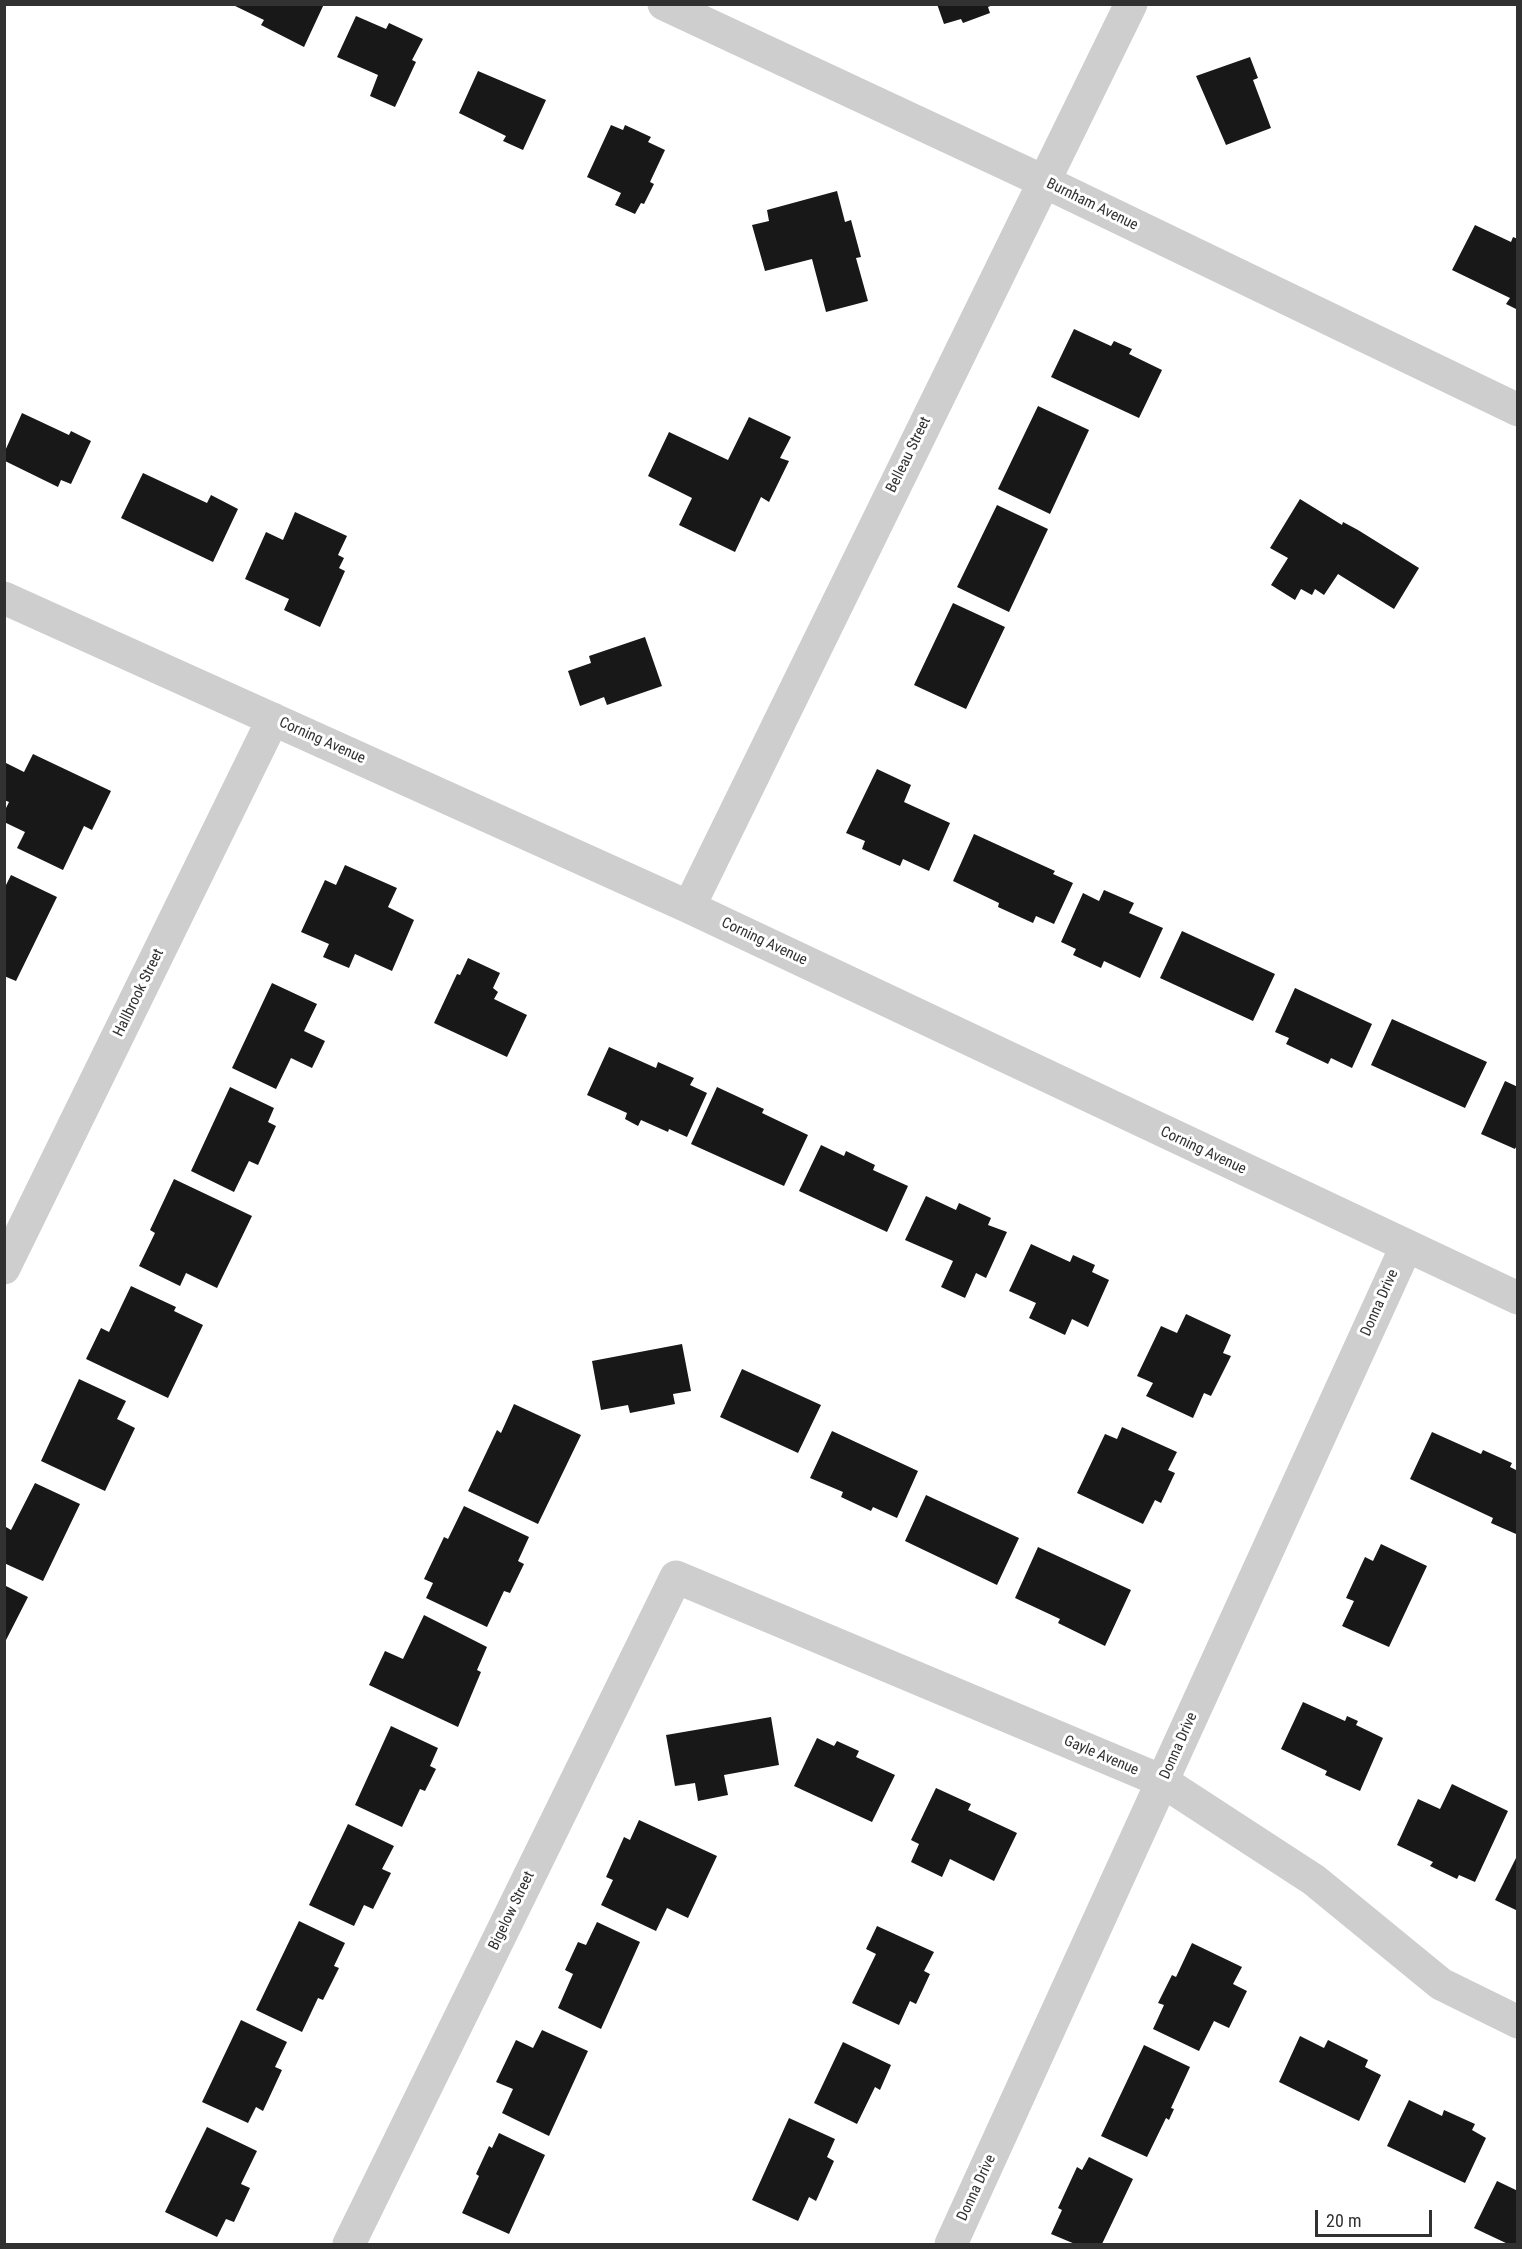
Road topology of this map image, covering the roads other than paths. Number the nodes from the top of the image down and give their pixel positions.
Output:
1 (663, 4) edge
2 (1131, 4) edge
3 (1043, 181) junction
4 (1518, 410) edge
5 (4, 598) edge
6 (273, 719) junction
7 (689, 907) junction
8 (1406, 1247) junction
9 (4, 1268) edge
10 (1518, 1298) edge
11 (676, 1577) joint
12 (1162, 1781) junction
13 (1518, 2022) edge
14 (349, 2244) edge
15 (951, 2244) edge

1 - 3 street, Burnham Avenue
2 - 3 street, Belleau Street
3 - 4 street, Burnham Avenue
3 - 7 street, Belleau Street
5 - 6 street, Corning Avenue
6 - 7 street, Corning Avenue
6 - 9 street, Hallbrook Street
7 - 8 street, Corning Avenue
8 - 10 street, Corning Avenue
8 - 12 street, Donna Drive
11 - 12 street, Gayle Avenue
11 - 14 street, Bigelow Street
12 - 13 street, Gayle Avenue
12 - 15 street, Donna Drive

